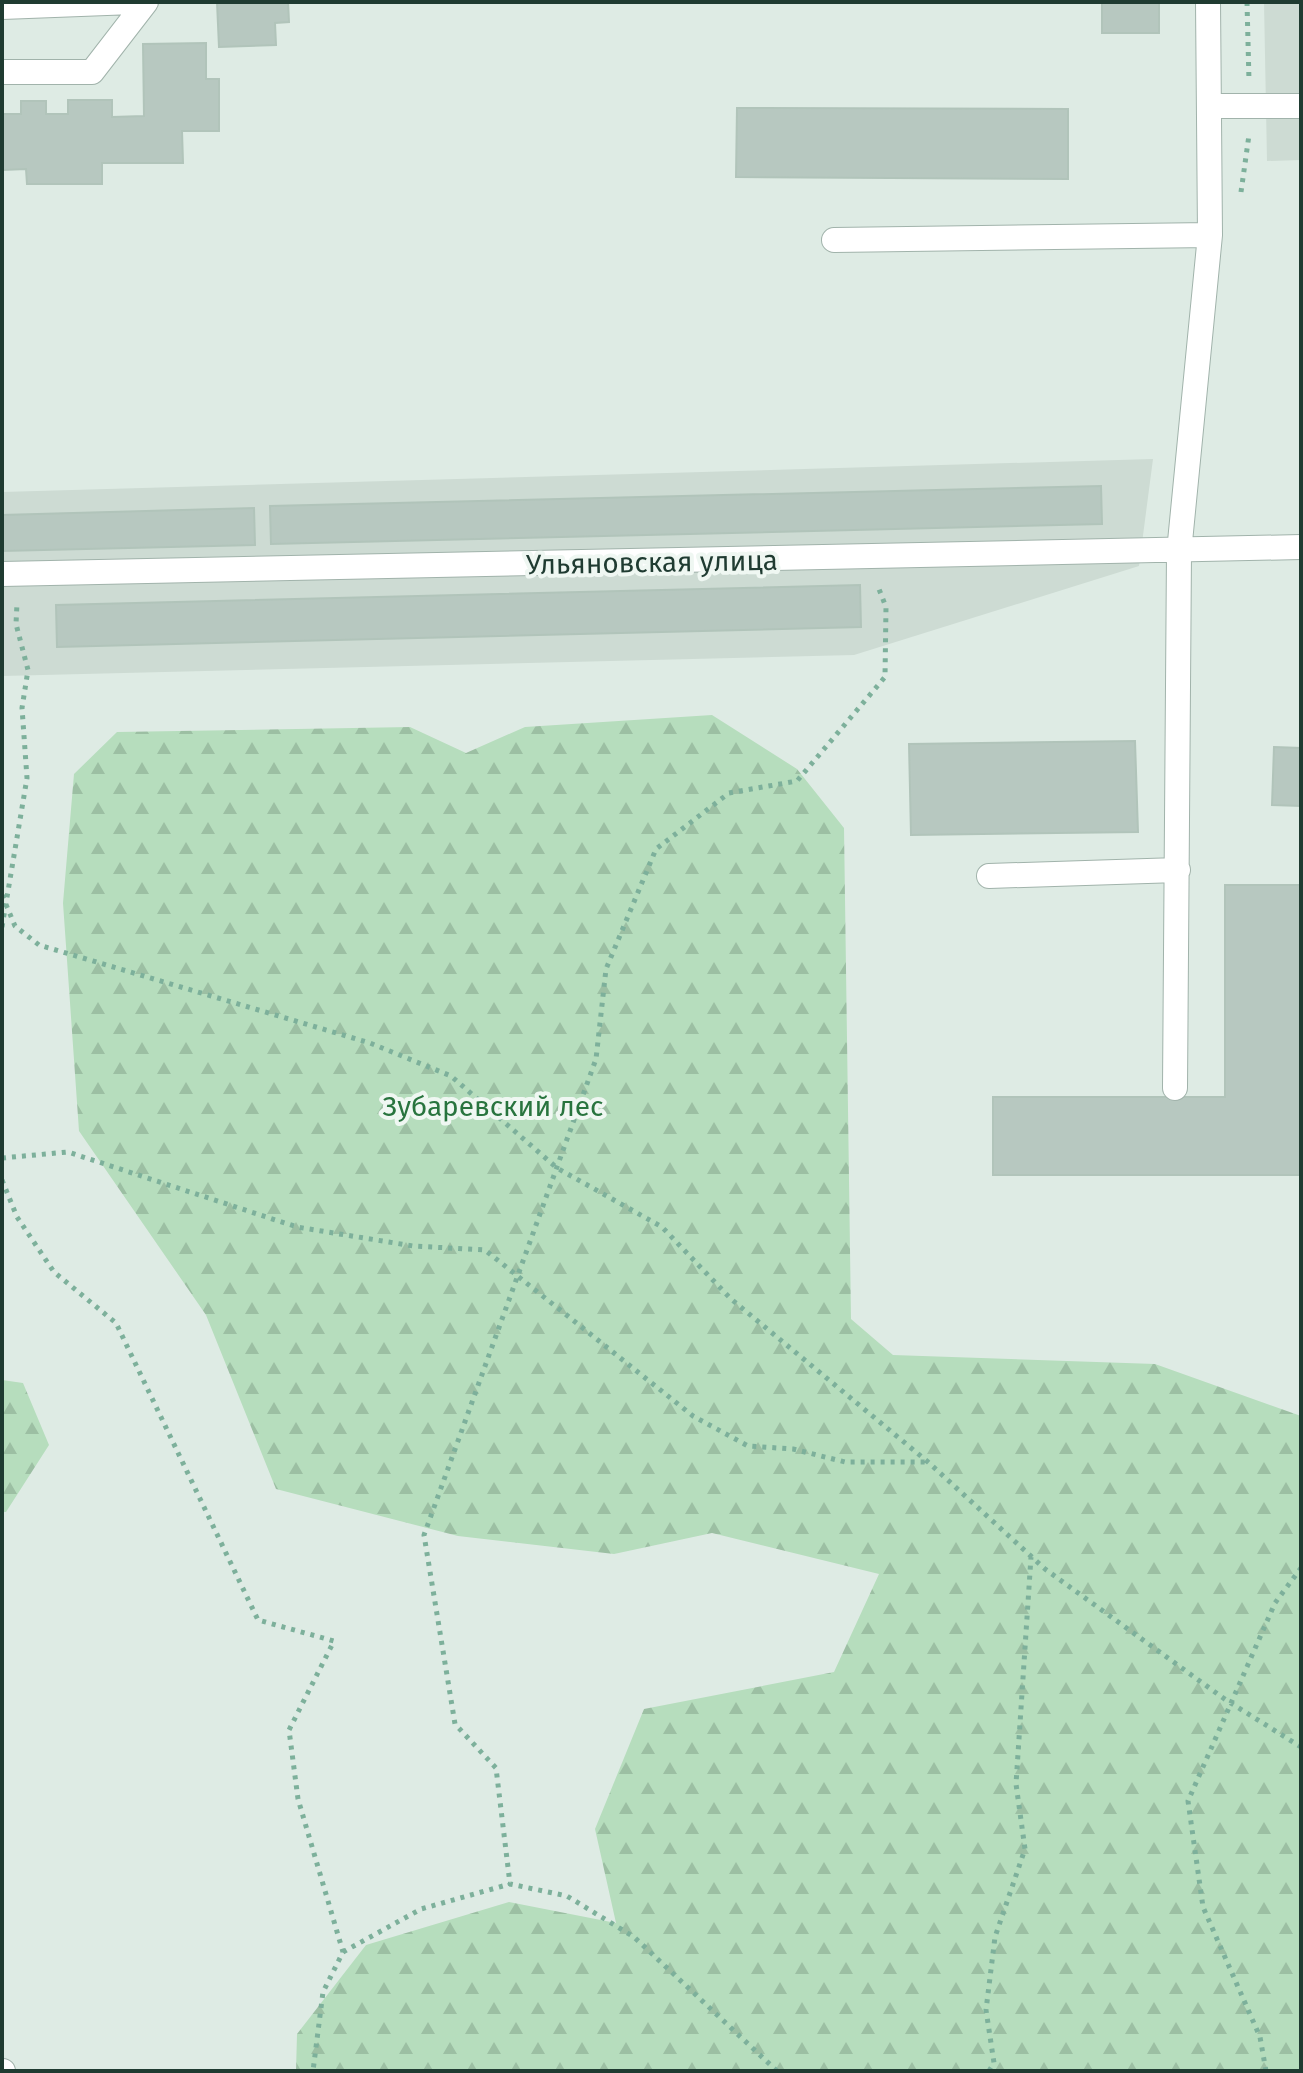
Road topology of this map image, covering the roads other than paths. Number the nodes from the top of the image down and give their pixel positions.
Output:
1 (146, 2) edge
2 (1208, 2) edge
3 (122, 3) edge
4 (2, 7) edge
5 (2, 72) edge
6 (1209, 106) junction
7 (1301, 106) edge
8 (1210, 235) junction
9 (834, 240) dead end
10 (1301, 547) edge
11 (1179, 552) junction
12 (10, 574) edge
13 (1178, 870) junction
14 (989, 876) dead end
15 (1175, 1088) dead end

1 - 5 street
2 - 6 street
3 - 4 street
6 - 7 street
6 - 8 street
8 - 9 street
8 - 11 street
10 - 11 street, Ульяновская улица
11 - 12 street, Ульяновская улица
11 - 13 street
13 - 14 street
13 - 15 street

